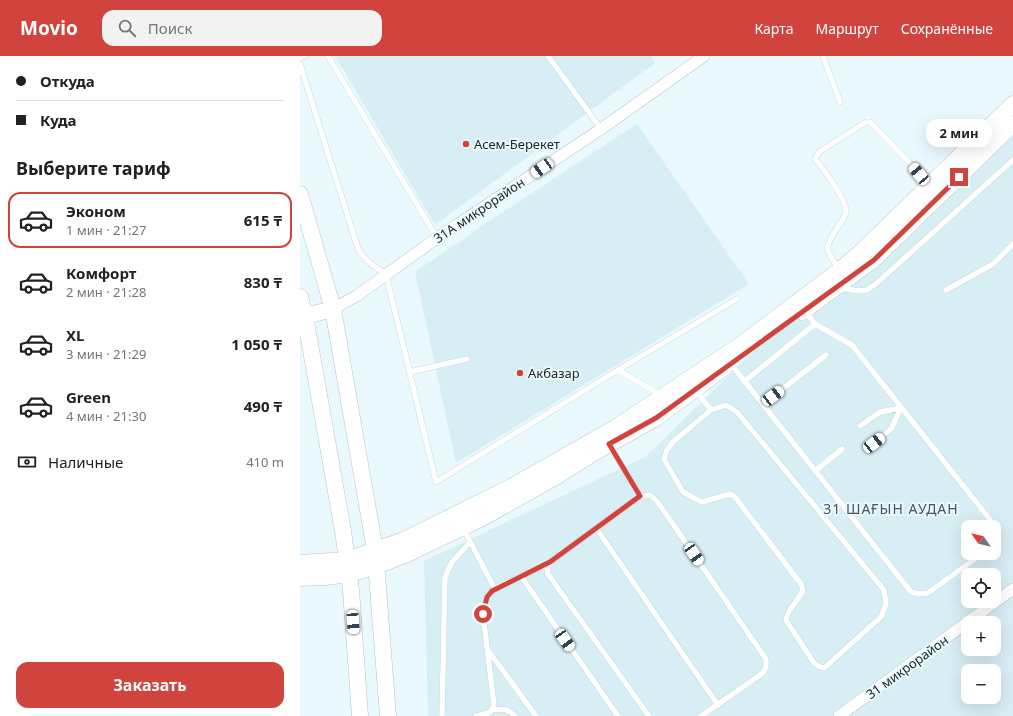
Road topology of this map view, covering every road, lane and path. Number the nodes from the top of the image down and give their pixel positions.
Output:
1 (305, 56) edge
2 (328, 56) edge
3 (548, 56) edge
4 (704, 56) edge
5 (823, 56) edge
6 (300, 58) edge
7 (300, 64) edge
8 (840, 102) dead end
9 (1013, 104) edge
10 (1013, 125) edge
11 (601, 128) junction
12 (1013, 160) edge
13 (929, 186) junction
14 (300, 194) edge
15 (437, 238) junction
16 (1013, 244) edge
17 (840, 270) junction
18 (386, 274) junction
19 (836, 288) junction
20 (946, 290) dead end
21 (300, 297) edge
22 (737, 299) dead end
23 (333, 309) junction
24 (804, 310) junction
25 (305, 316) junction
26 (815, 324) junction
27 (826, 355) dead end
28 (467, 359) dead end
29 (731, 364) junction
30 (618, 370) junction
31 (409, 372) junction
32 (745, 382) junction
33 (695, 389) junction
34 (664, 396) junction
35 (762, 404) junction
36 (901, 408) junction
37 (711, 410) junction
38 (860, 426) dead end
39 (874, 443) dead end
40 (609, 444) junction
41 (842, 449) dead end
42 (815, 470) junction
43 (640, 496) junction
44 (990, 520) edge
45 (463, 528) junction
46 (596, 528) junction
47 (470, 542) junction
48 (376, 550) junction
49 (973, 560) edge
50 (550, 562) junction
51 (300, 563) edge
52 (376, 566) junction
53 (348, 567) junction
54 (521, 576) junction
55 (300, 578) edge
56 (495, 589) junction
57 (1013, 589) edge
58 (487, 648) junction
59 (718, 705) junction
60 (492, 710) junction
61 (360, 716) edge
62 (388, 716) edge
63 (442, 716) edge
64 (476, 716) edge
65 (515, 716) edge
66 (536, 716) edge
67 (618, 716) edge
68 (649, 716) edge
69 (701, 716) edge
70 (839, 716) edge

1 - 6 lane
2 - 15 lane
3 - 11 lane
4 - 11 street, 31А микрорайон
5 - 8 lane
7 - 18 lane
9 - 13 street
10 - 19 street
11 - 15 street, 31А микрорайон
12 - 19 lane
13 - 17 street
13 - 17 lane
14 - 23 street
15 - 18 street, 31А микрорайон
16 - 20 lane
17 - 34 street
18 - 23 street, 31А микрорайон
18 - 31 lane
19 - 24 street
21 - 25 street
22 - 30 lane
23 - 25 street
23 - 48 street
24 - 26 lane
24 - 29 street
25 - 53 street
26 - 32 lane
26 - 36 lane
27 - 35 lane
28 - 31 lane
29 - 32 lane
29 - 33 street
30 - 31 lane
30 - 34 lane
32 - 35 lane
33 - 37 lane
33 - 40 street
34 - 48 street
35 - 42 lane
36 - 38 lane
36 - 39 lane
36 - 44 lane
37 - 37 lane
40 - 43 lane
40 - 45 street
41 - 42 lane
42 - 49 lane
43 - 46 lane
43 - 59 lane
45 - 47 lane
45 - 52 street
46 - 50 lane
46 - 59 lane
47 - 56 lane
47 - 63 lane
48 - 52 street
48 - 53 street
50 - 54 lane
50 - 68 lane
51 - 53 street
52 - 53 street
52 - 62 street
53 - 55 street
53 - 61 street
54 - 56 lane
54 - 67 lane
56 - 58 lane
57 - 70 street, 31 микрорайон
58 - 60 lane
58 - 66 lane
59 - 69 lane
60 - 64 lane
60 - 65 lane

